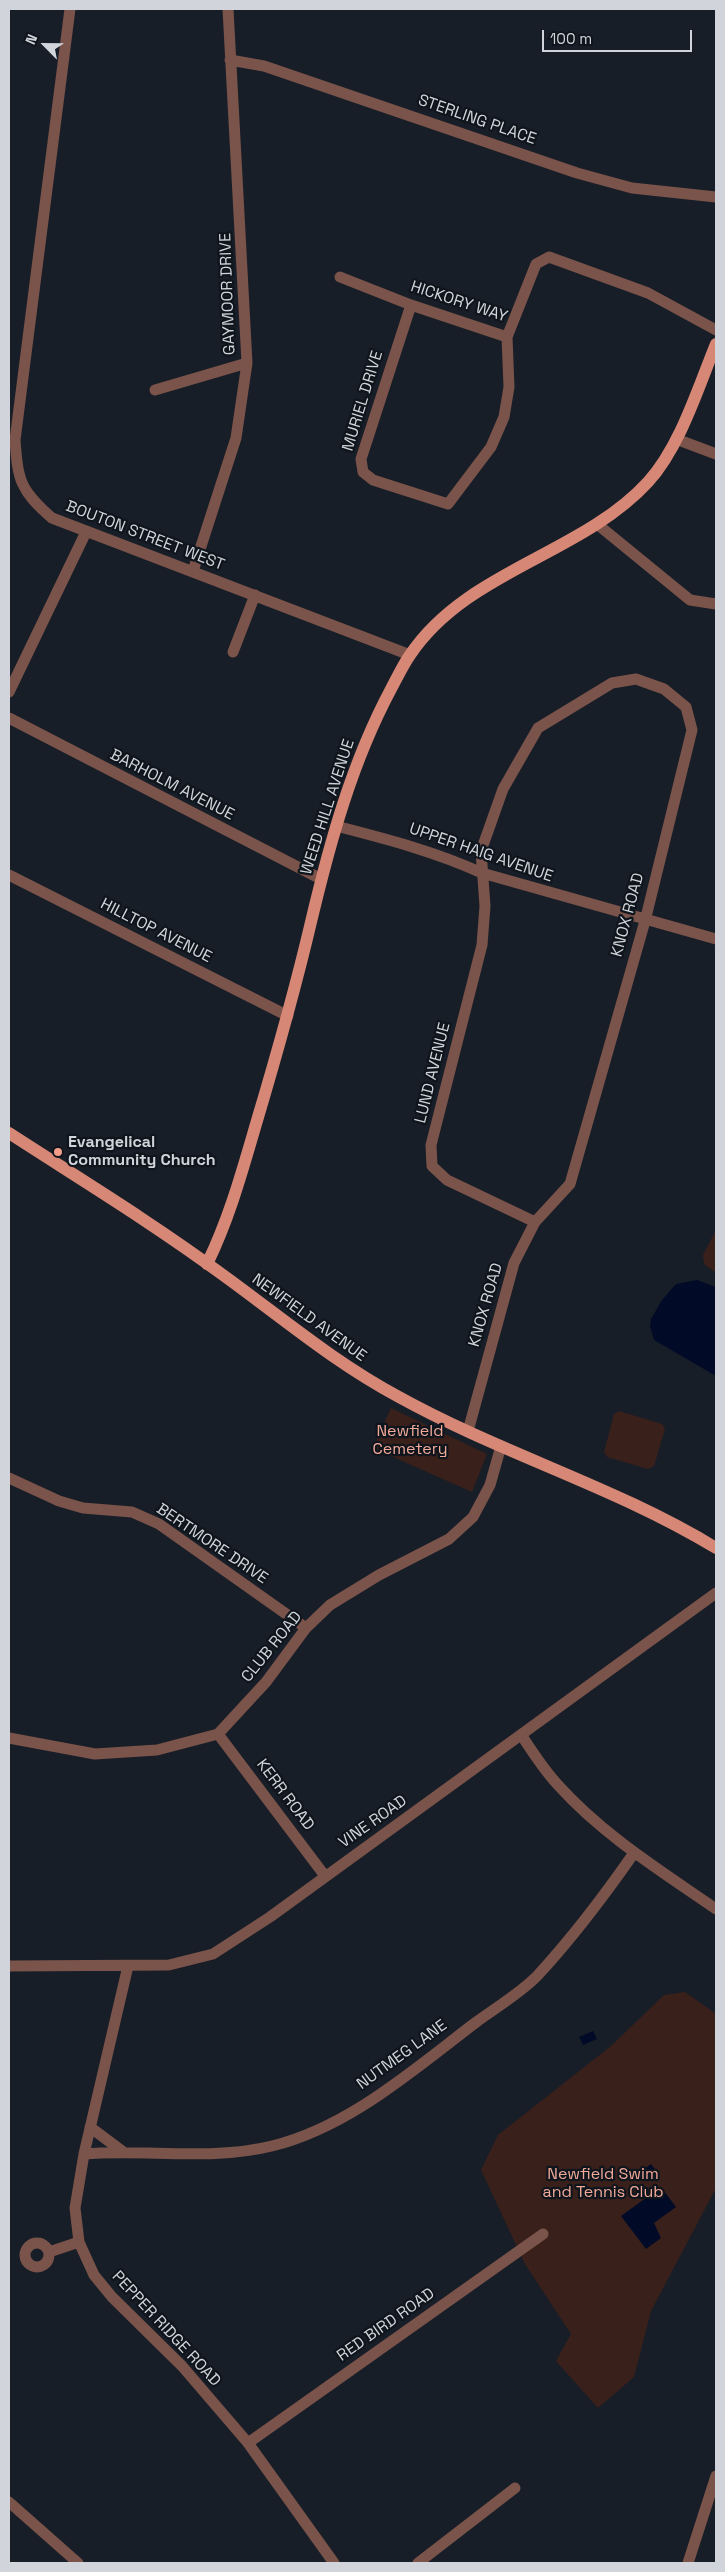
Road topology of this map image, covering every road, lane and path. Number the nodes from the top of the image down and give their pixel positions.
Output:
1 (70, 9) edge
2 (228, 9) edge
3 (230, 60) junction
4 (716, 197) edge
5 (340, 277) dead end
6 (411, 305) junction
7 (716, 330) edge
8 (507, 337) junction
9 (716, 344) edge
10 (247, 363) junction
11 (155, 390) dead end
12 (676, 439) junction
13 (716, 454) edge
14 (597, 524) junction
15 (86, 532) junction
16 (193, 571) junction
17 (256, 595) junction
18 (716, 604) edge
19 (233, 652) dead end
20 (410, 655) junction
21 (9, 692) edge
22 (9, 718) edge
23 (336, 826) junction
24 (482, 873) junction
25 (9, 875) edge
26 (321, 879) junction
27 (645, 921) junction
28 (716, 939) edge
29 (288, 1016) junction
30 (9, 1133) edge
31 (535, 1222) junction
32 (207, 1264) junction
33 (468, 1431) junction
34 (501, 1446) junction
35 (9, 1478) edge
36 (716, 1548) edge
37 (716, 1593) edge
38 (306, 1628) junction
39 (218, 1734) junction
40 (522, 1736) junction
41 (9, 1738) edge
42 (634, 1853) junction
43 (326, 1876) junction
44 (716, 1909) edge
45 (9, 1966) edge
46 (128, 1966) junction
47 (90, 2128) junction
48 (122, 2151) junction
49 (84, 2154) junction
50 (543, 2234) dead end
51 (79, 2242) junction
52 (49, 2252) dead end
53 (248, 2442) junction
54 (716, 2476) edge
55 (516, 2488) dead end
56 (9, 2502) edge
57 (78, 2563) edge
58 (334, 2563) edge
59 (418, 2563) edge
60 (688, 2563) edge

1 - 15 street, BOUTON STREET WEST
2 - 3 street, GAYMOOR DRIVE
3 - 4 street, STERLING PLACE
3 - 10 street, GAYMOOR DRIVE
5 - 6 street, HICKORY WAY
6 - 8 street, HICKORY WAY
6 - 8 street, MURIEL DRIVE
7 - 8 street, HICKORY WAY
9 - 12 main road, WEED HILL AVENUE
10 - 11 street
10 - 16 street, GAYMOOR DRIVE
12 - 13 street
12 - 14 main road, WEED HILL AVENUE
14 - 18 street
14 - 20 main road, WEED HILL AVENUE
15 - 16 street, BOUTON STREET WEST
15 - 21 street
16 - 17 street, BOUTON STREET WEST
17 - 19 street
17 - 20 street, BOUTON STREET WEST
20 - 23 main road, WEED HILL AVENUE
22 - 26 street, BARHOLM AVENUE
23 - 24 street, UPPER HAIG AVENUE
23 - 26 main road, WEED HILL AVENUE
24 - 27 street, UPPER HAIG AVENUE
24 - 27 street, KNOX ROAD
24 - 31 street, LUND AVENUE
25 - 29 street, HILLTOP AVENUE
26 - 29 main road, WEED HILL AVENUE
27 - 28 street, UPPER HAIG AVENUE
27 - 31 street, KNOX ROAD
29 - 32 main road, WEED HILL AVENUE
30 - 32 main road, NEWFIELD AVENUE
31 - 33 street, KNOX ROAD
32 - 33 main road, NEWFIELD AVENUE
33 - 34 main road, NEWFIELD AVENUE
34 - 36 main road, NEWFIELD AVENUE
34 - 38 street, CLUB ROAD
35 - 38 street, BERTMORE DRIVE
37 - 40 street, VINE ROAD
38 - 39 street, CLUB ROAD
39 - 41 street
39 - 43 street, KERR ROAD
40 - 42 street
40 - 43 street, VINE ROAD
42 - 44 street
42 - 48 street, NUTMEG LANE
43 - 46 street, VINE ROAD
45 - 46 street, VINE ROAD
46 - 47 street, PEPPER RIDGE ROAD
47 - 48 street
47 - 49 street, PEPPER RIDGE ROAD
48 - 49 street, NUTMEG LANE
49 - 51 street, PEPPER RIDGE ROAD
50 - 53 street, RED BIRD ROAD
51 - 52 street
51 - 53 street, PEPPER RIDGE ROAD
53 - 58 street, PEPPER RIDGE ROAD
54 - 60 street
55 - 59 street
56 - 57 street

